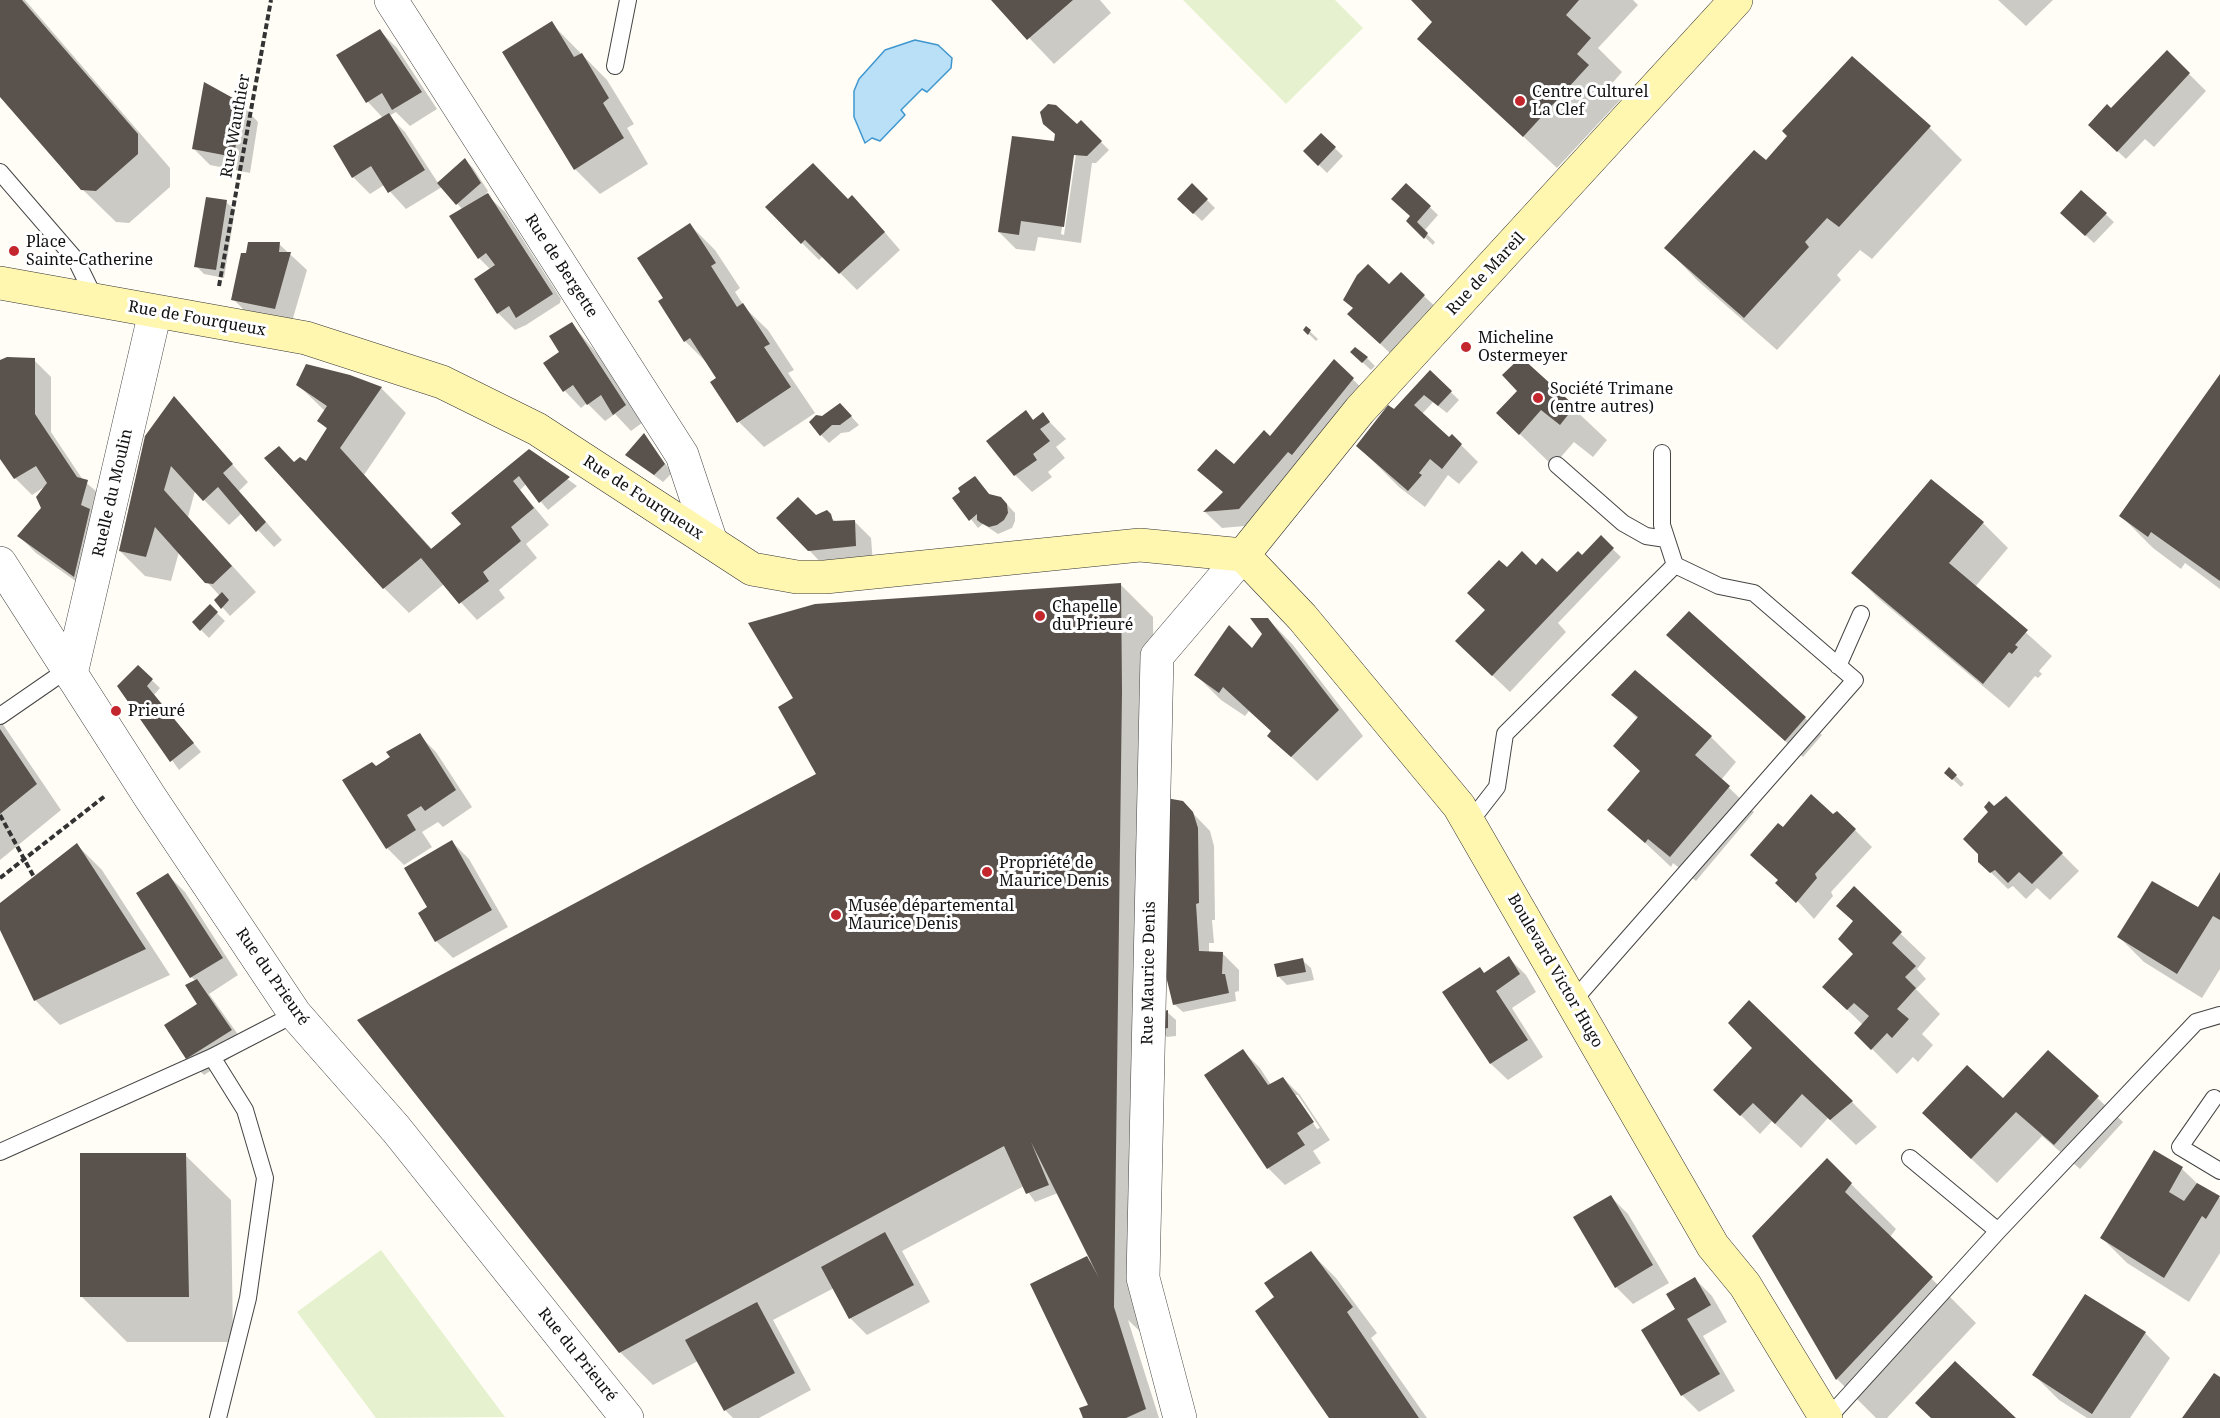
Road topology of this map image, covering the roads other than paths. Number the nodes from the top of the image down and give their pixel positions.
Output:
1 (391, 0) edge
2 (628, 0) edge
3 (1736, 0) edge
4 (615, 66) dead end
5 (0, 172) edge
6 (0, 283) edge
7 (62, 294) junction
8 (96, 302) junction
9 (0, 307) edge
10 (155, 312) junction
11 (1662, 453) dead end
12 (1557, 465) dead end
13 (1666, 539) junction
14 (711, 542) junction
15 (1243, 555) junction
16 (0, 563) edge
17 (1675, 565) junction
18 (1861, 614) dead end
19 (1838, 666) junction
20 (70, 672) junction
21 (0, 716) edge
22 (1469, 823) junction
23 (1573, 1001) junction
24 (295, 1014) junction
25 (2220, 1015) edge
26 (212, 1058) junction
27 (2214, 1098) dead end
28 (0, 1152) edge
29 (1910, 1158) dead end
30 (2220, 1171) edge
31 (1998, 1231) junction
32 (218, 1418) edge
33 (627, 1418) edge
34 (1180, 1418) edge
35 (1827, 1418) edge

1 - 14 street, Rue de Bergette
2 - 4 lane
3 - 15 main road, Rue de Mareil
5 - 8 lane
6 - 7 main road, Rue de Fourqueux
7 - 8 main road, Rue de Fourqueux
7 - 9 main road, Rue de Fourqueux
8 - 10 main road, Rue de Fourqueux
10 - 14 main road, Rue de Fourqueux
10 - 20 street, Ruelle du Moulin
11 - 13 lane
12 - 13 lane
13 - 17 lane
14 - 15 main road, Rue de Fourqueux
15 - 22 main road, Boulevard Victor Hugo
15 - 34 street, Rue Maurice Denis
16 - 20 street, Rue du Prieuré
17 - 19 lane
17 - 22 lane
18 - 19 lane
19 - 23 lane
20 - 21 lane
20 - 24 street, Rue du Prieuré
22 - 23 main road, Boulevard Victor Hugo
23 - 35 main road, Boulevard Victor Hugo
24 - 26 lane
24 - 33 street, Rue du Prieuré
25 - 31 lane
26 - 28 lane
26 - 32 lane
27 - 30 lane
29 - 31 lane
31 - 35 lane

